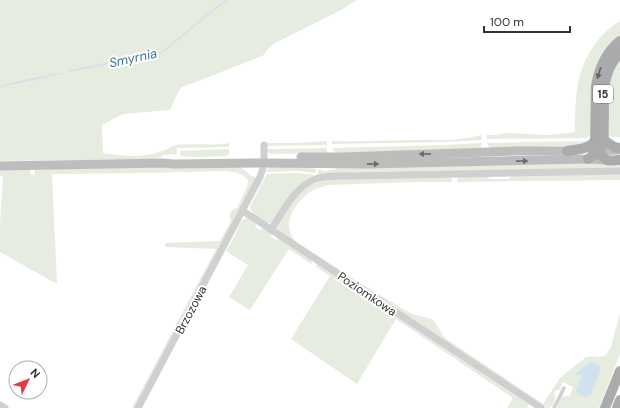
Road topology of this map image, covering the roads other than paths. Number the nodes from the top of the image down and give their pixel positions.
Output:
1 (620, 41) edge
2 (620, 52) edge
3 (600, 140) junction
4 (264, 144) dead end
5 (620, 149) edge
6 (567, 150) junction
7 (599, 152) junction
8 (588, 159) junction
9 (265, 160) junction
10 (608, 160) junction
11 (620, 160) edge
12 (0, 166) edge
13 (620, 171) edge
14 (243, 211) junction
15 (271, 230) junction
16 (620, 371) edge
17 (564, 388) dead end
18 (620, 400) edge
19 (0, 405) edge
20 (5, 408) edge
21 (138, 408) edge
22 (541, 408) edge
23 (554, 408) edge
24 (605, 408) edge
25 (617, 408) edge

1 -> 3 main road
2 - 3 main road, 15
3 - 5 main road
3 - 6 main road
3 - 7 main road
4 - 9 street
5 - 7 main road
6 - 7 main road
6 -> 9 main road
7 - 8 main road
7 - 10 main road
9 -> 8 main road
8 - 10 main road
9 - 12 main road
9 - 14 street
10 - 11 main road
13 - 15 street
14 - 15 street, Poziomkowa
14 - 21 street, Brzozowa
15 - 22 street, Poziomkowa
16 - 24 main road
17 - 23 lane
18 - 25 main road
19 - 20 street

